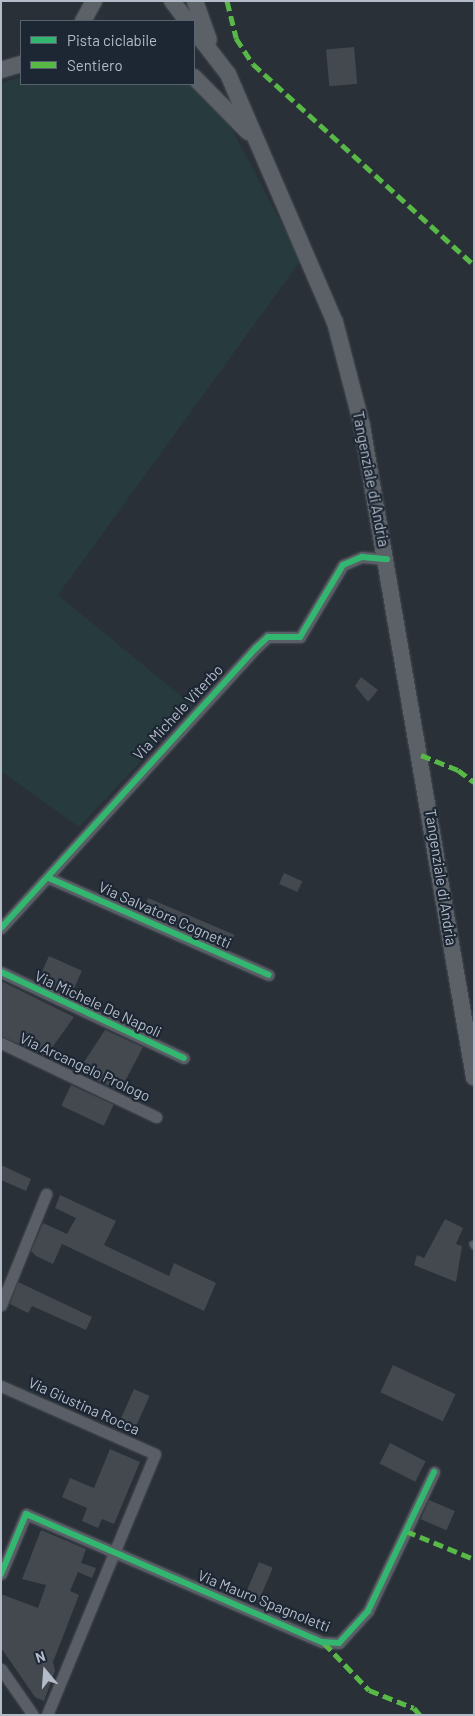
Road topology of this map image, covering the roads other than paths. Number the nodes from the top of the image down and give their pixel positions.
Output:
1 (94, 1) edge
2 (172, 1) edge
3 (195, 1) edge
4 (84, 20) edge
5 (186, 20) edge
6 (195, 31) edge
7 (219, 63) junction
8 (20, 64) edge
9 (1, 70) edge
10 (195, 78) edge
11 (274, 175) junction
12 (387, 559) junction
13 (49, 878) junction
14 (1, 928) edge
15 (1, 972) edge
16 (270, 976) dead end
17 (1, 1043) edge
18 (184, 1058) dead end
19 (474, 1077) edge
20 (156, 1117) dead end
21 (46, 1194) dead end
22 (1, 1305) edge
23 (1, 1386) edge
24 (434, 1472) dead end
25 (114, 1551) junction
26 (1, 1574) edge
27 (1, 1669) edge
28 (33, 1715) edge
29 (47, 1715) edge

1 - 4 main road
2 - 5 main road
3 - 7 main road
6 - 7 main road, Tangenziale di Andria
7 - 11 main road, Tangenziale di Andria
8 - 9 main road
10 - 11 main road
11 - 12 main road, Tangenziale di Andria
12 - 13 street, Via Michele Viterbo
12 - 19 main road, Tangenziale di Andria
13 - 14 street, Via Michele Viterbo
13 - 16 street, Via Salvatore Cognetti
15 - 18 street, Via Michele De Napoli
17 - 20 street, Via Arcangelo Prologo
21 - 22 street
23 - 25 street, Via Giustina Rocca
24 - 25 street, Via Mauro Spagnoletti
25 - 26 street, Via Mauro Spagnoletti
25 - 29 street
27 - 28 street

